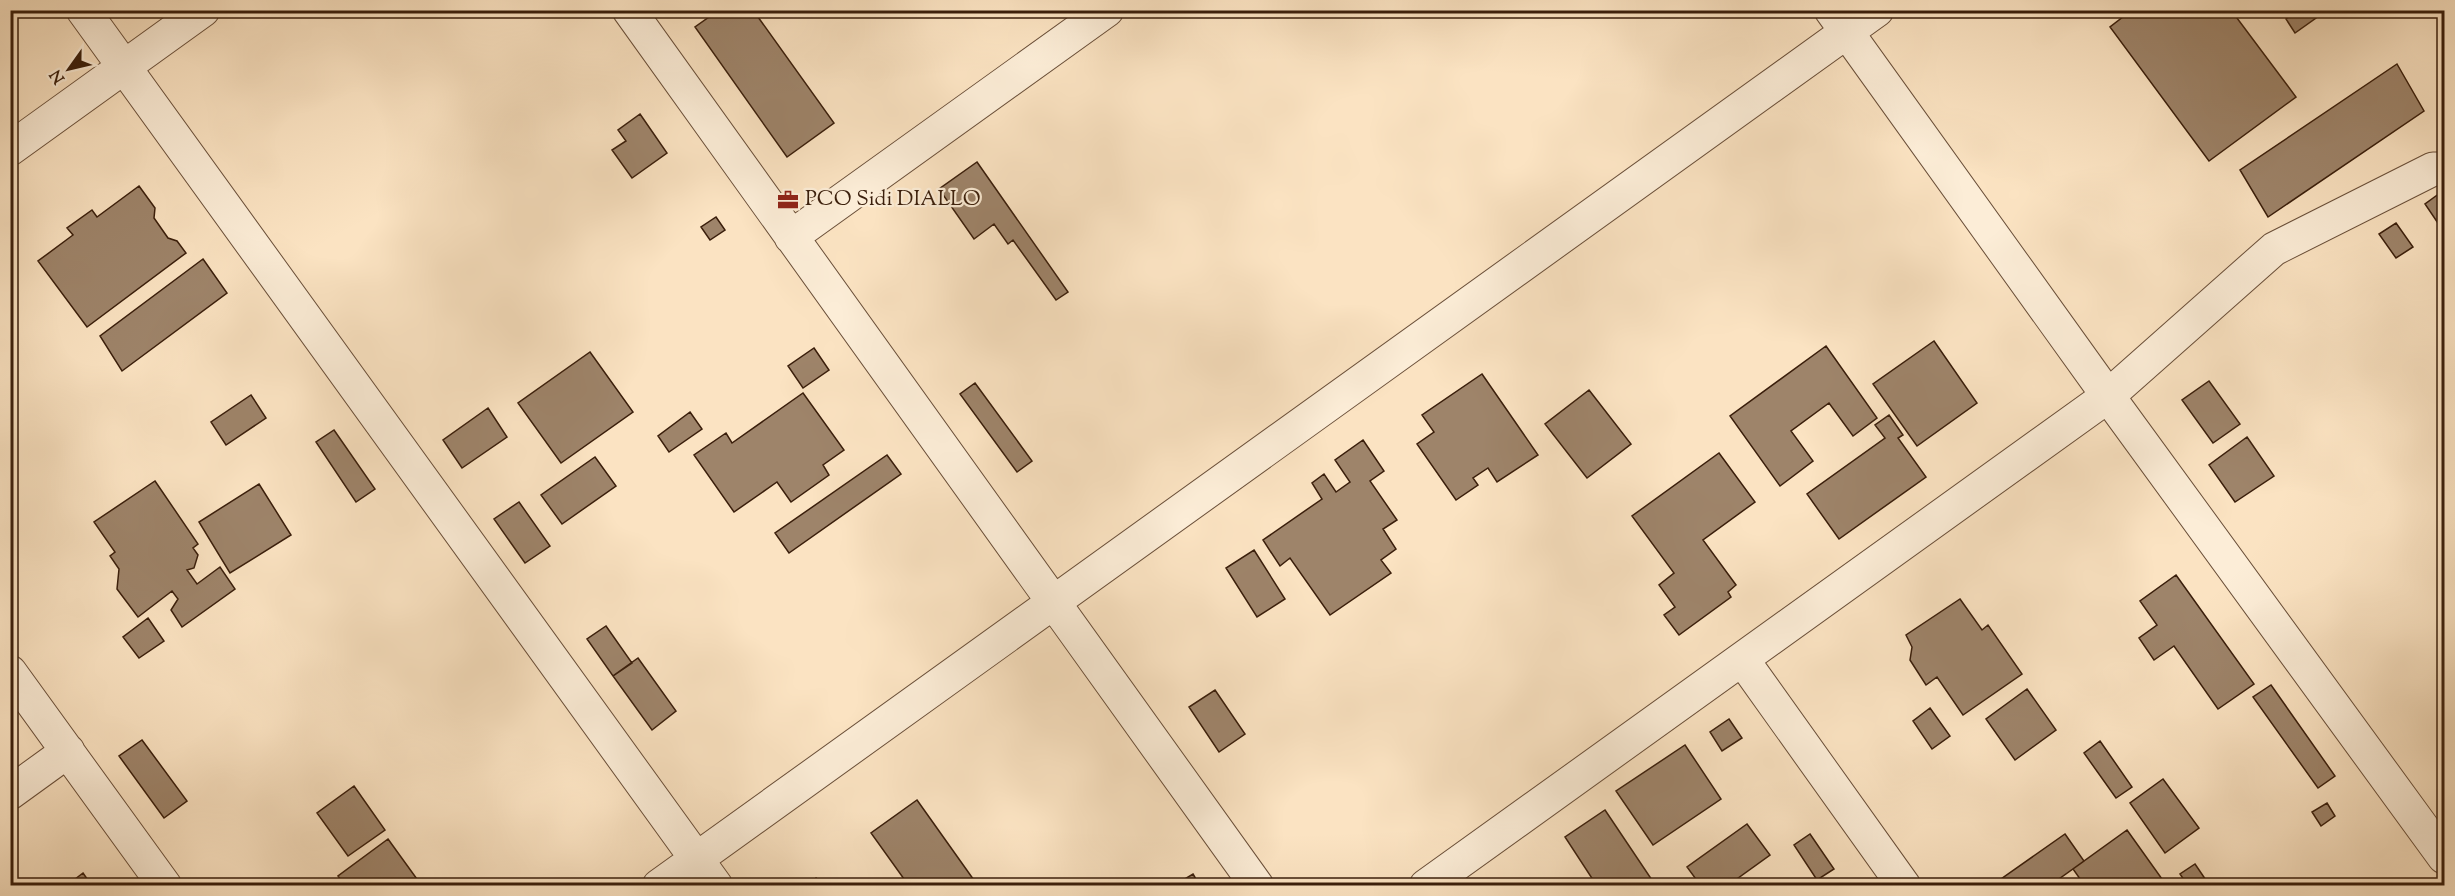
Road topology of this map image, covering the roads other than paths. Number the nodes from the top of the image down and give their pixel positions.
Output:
1 (83, 10) edge
2 (203, 10) edge
3 (629, 10) edge
4 (1107, 10) edge
5 (1877, 10) edge
6 (1839, 21) edge
7 (124, 67) junction
8 (10, 149) edge
9 (2445, 169) edge
10 (791, 237) junction
11 (2108, 396) junction
12 (1053, 602) junction
13 (1742, 659) junction
14 (10, 672) edge
15 (68, 751) junction
16 (10, 793) edge
17 (2445, 857) edge
18 (697, 858) junction
19 (165, 885) edge
20 (659, 885) edge
21 (716, 885) edge
22 (1257, 885) edge
23 (1426, 885) edge
24 (1904, 885) edge

1 - 7 street
2 - 7 street
3 - 10 street
4 - 10 street
5 - 6 street
6 - 11 street
6 - 12 street
7 - 8 street
7 - 18 street
9 - 11 street
10 - 12 street
11 - 13 street
11 - 17 street
12 - 18 street
12 - 22 street
13 - 23 street
13 - 24 street
14 - 15 street
15 - 16 street
15 - 19 street
18 - 20 street
18 - 21 street

